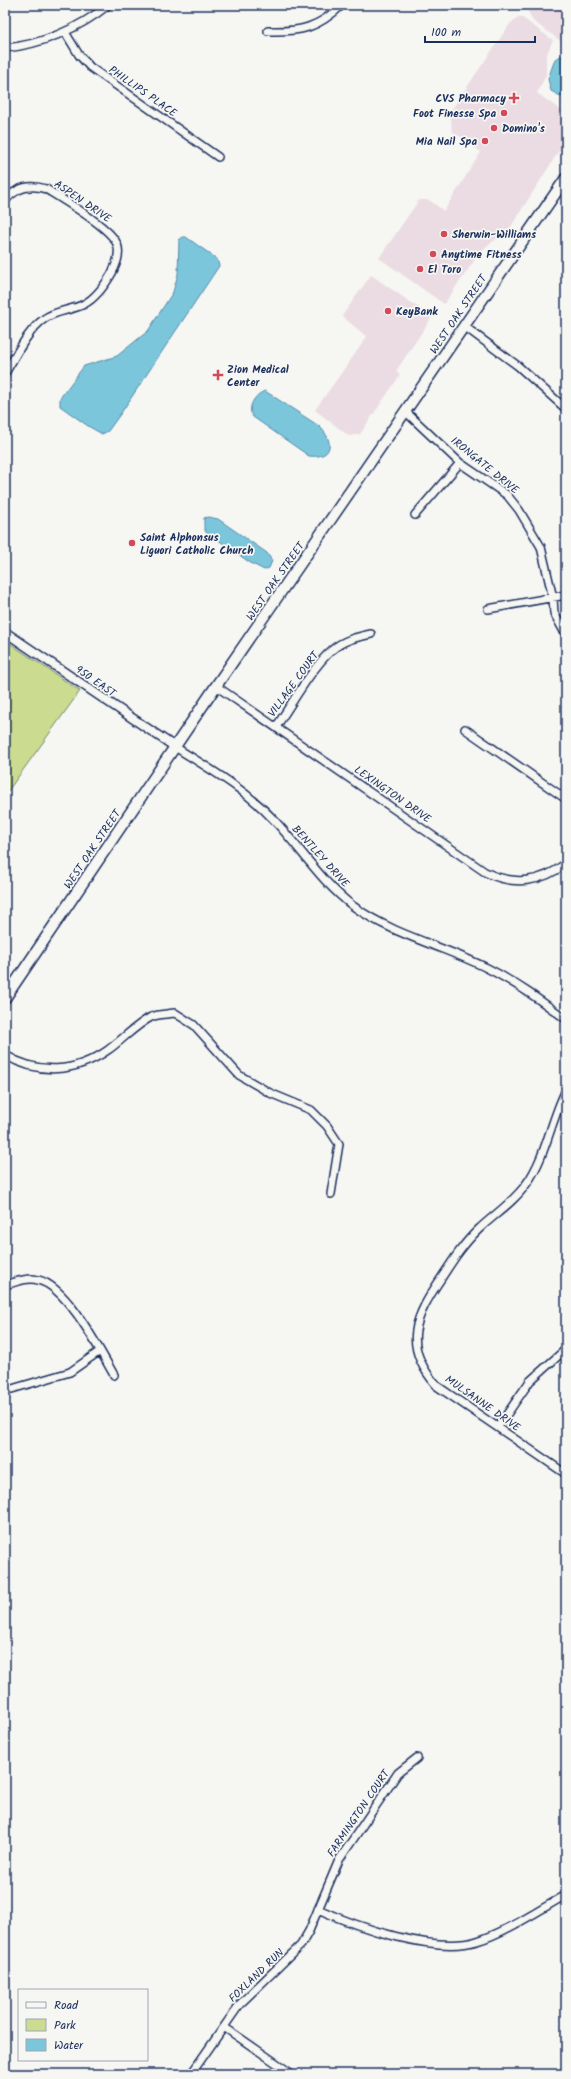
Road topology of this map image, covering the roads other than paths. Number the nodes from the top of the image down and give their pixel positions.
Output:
1 (108, 5) edge
2 (342, 5) edge
3 (268, 31) dead end
4 (65, 32) junction
5 (5, 48) edge
6 (218, 157) dead end
7 (566, 178) edge
8 (5, 200) edge
9 (464, 326) junction
10 (5, 373) edge
11 (566, 409) edge
12 (406, 412) junction
13 (460, 463) junction
14 (415, 515) dead end
15 (566, 595) edge
16 (553, 598) junction
17 (488, 609) dead end
18 (5, 632) edge
19 (371, 634) dead end
20 (566, 636) edge
21 (216, 686) junction
22 (276, 727) junction
23 (464, 729) dead end
24 (176, 747) junction
25 (566, 799) edge
26 (566, 863) edge
27 (5, 998) edge
28 (566, 1019) edge
29 (5, 1055) edge
30 (566, 1090) edge
31 (331, 1194) dead end
32 (5, 1285) edge
33 (566, 1349) edge
34 (100, 1351) junction
35 (114, 1376) dead end
36 (5, 1391) edge
37 (498, 1427) junction
38 (566, 1474) edge
39 (417, 1758) dead end
40 (566, 1895) edge
41 (318, 1909) junction
42 (224, 2027) junction
43 (192, 2074) edge
44 (292, 2074) edge

1 - 4 street
2 - 3 street
4 - 5 street
4 - 6 street, PHILLIPS PLACE
7 - 9 main road, WEST OAK STREET
8 - 10 street, ASPEN DRIVE
9 - 11 street
9 - 12 main road, WEST OAK STREET
12 - 13 street, IRONGATE DRIVE
12 - 21 main road, WEST OAK STREET
13 - 14 street
13 - 16 street, IRONGATE DRIVE
15 - 16 street
16 - 17 street
16 - 20 street, IRONGATE DRIVE
18 - 24 street, 950 EAST
19 - 22 street, VILLAGE COURT
21 - 22 street, LEXINGTON DRIVE
21 - 24 main road, WEST OAK STREET
22 - 26 street, LEXINGTON DRIVE
23 - 25 street
24 - 27 main road, WEST OAK STREET
24 - 28 street, BENTLEY DRIVE
29 - 31 street
30 - 37 street, MULSANNE DRIVE
32 - 34 street
33 - 37 street
34 - 35 street
34 - 36 street
37 - 38 street, MULSANNE DRIVE
39 - 41 street, FARMINGTON COURT
40 - 41 street
41 - 42 street, FOXLAND RUN
42 - 43 street, FOXLAND RUN
42 - 44 street

